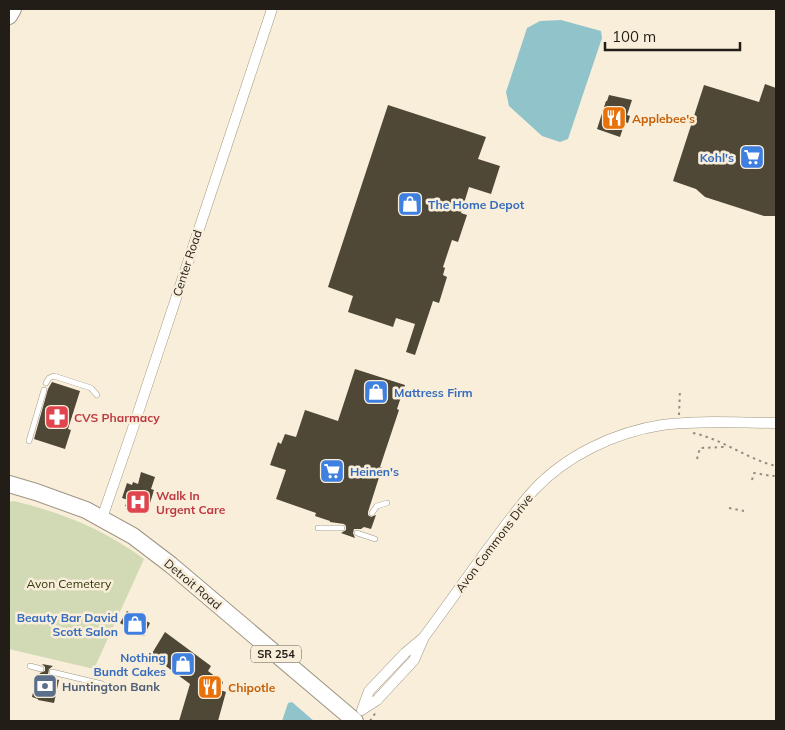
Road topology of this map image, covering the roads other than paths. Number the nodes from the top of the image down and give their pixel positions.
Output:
1 (13, 9) edge
2 (272, 9) edge
3 (9, 16) edge
4 (46, 383) dead end
5 (44, 390) dead end
6 (97, 395) dead end
7 (776, 423) edge
8 (29, 441) dead end
9 (9, 484) edge
10 (387, 503) dead end
11 (372, 513) dead end
12 (102, 518) junction
13 (318, 528) dead end
14 (342, 528) dead end
15 (367, 528) dead end
16 (357, 533) dead end
17 (365, 536) junction
18 (375, 539) dead end
19 (30, 666) dead end
20 (41, 669) dead end
21 (52, 672) dead end
22 (102, 684) dead end
23 (357, 717) edge

1 - 3 main road
2 - 12 street, Center Road
4 - 6 lane
5 - 8 lane
7 - 23 street, Avon Commons Drive
9 - 12 main road, Detroit Road / SR 254
10 - 11 lane
12 - 23 main road, Detroit Road / SR 254
13 - 14 lane
15 - 17 lane
16 - 17 lane
17 - 18 lane
19 - 20 lane
21 - 22 lane

